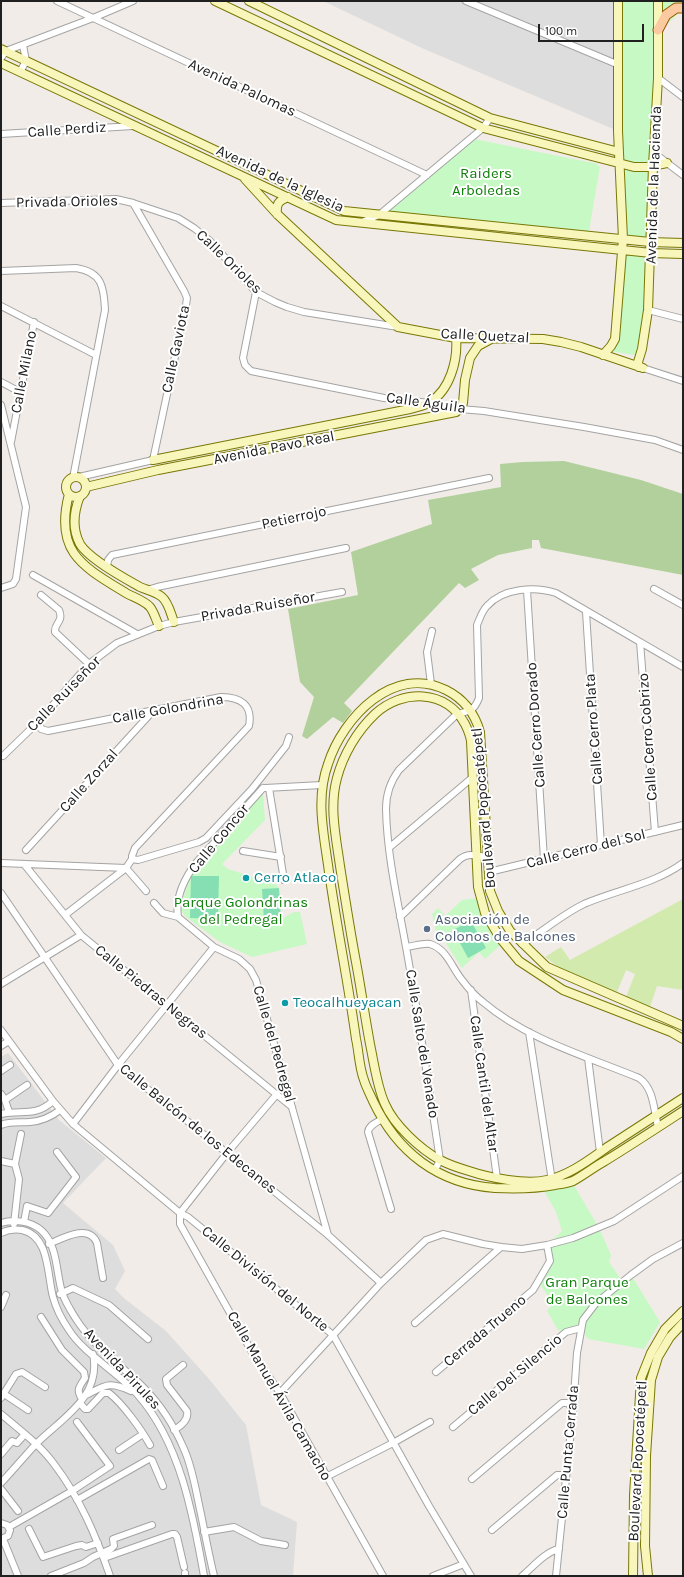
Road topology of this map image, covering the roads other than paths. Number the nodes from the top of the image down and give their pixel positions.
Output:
1 (57, 1) edge
2 (132, 1) edge
3 (215, 1) edge
4 (249, 1) edge
5 (466, 1) edge
6 (618, 1) edge
7 (658, 1) edge
8 (683, 8) edge
9 (93, 18) junction
10 (658, 30) junction
11 (23, 45) junction
12 (3, 53) edge
13 (26, 60) junction
14 (1, 63) edge
15 (618, 64) junction
16 (20, 72) junction
17 (658, 78) junction
18 (683, 97) edge
19 (473, 110) junction
20 (463, 118) junction
21 (490, 118) junction
22 (133, 126) junction
23 (483, 128) junction
24 (1, 134) edge
25 (619, 152) junction
26 (654, 153) junction
27 (619, 163) junction
28 (667, 163) junction
29 (248, 165) junction
30 (653, 166) junction
31 (683, 175) edge
32 (427, 176) junction
33 (242, 177) junction
34 (288, 197) junction
35 (1, 203) edge
36 (133, 203) junction
37 (346, 211) junction
38 (277, 214) junction
39 (379, 215) junction
40 (339, 220) junction
41 (360, 223) junction
42 (623, 239) junction
43 (650, 242) junction
44 (683, 243) edge
45 (623, 250) junction
46 (651, 253) junction
47 (683, 254) edge
48 (1, 271) edge
49 (256, 292) junction
50 (1, 306) edge
51 (648, 310) junction
52 (683, 319) edge
53 (34, 322) junction
54 (398, 328) junction
55 (456, 338) junction
56 (492, 338) junction
57 (604, 354) junction
58 (96, 355) junction
59 (641, 367) junction
60 (683, 381) edge
61 (1, 382) edge
62 (20, 392) junction
63 (430, 403) junction
64 (1, 405) edge
65 (461, 408) junction
66 (10, 445) junction
67 (683, 450) edge
68 (153, 460) junction
69 (76, 478) junction
70 (490, 478) dead end
71 (86, 487) junction
72 (69, 494) junction
73 (80, 496) junction
74 (346, 548) dead end
75 (107, 567) junction
76 (33, 575) dead end
77 (1, 588) edge
78 (654, 589) dead end
79 (147, 590) junction
80 (527, 590) junction
81 (342, 592) dead end
82 (41, 596) dead end
83 (683, 605) edge
84 (586, 612) junction
85 (174, 622) junction
86 (159, 626) junction
87 (432, 631) dead end
88 (137, 634) junction
89 (640, 642) junction
90 (89, 664) junction
91 (683, 667) edge
92 (430, 684) junction
93 (470, 711) junction
94 (153, 712) junction
95 (457, 714) junction
96 (39, 721) junction
97 (289, 737) dead end
98 (3, 756) dead end
99 (325, 775) junction
100 (473, 777) junction
101 (336, 779) junction
102 (322, 785) junction
103 (252, 788) junction
104 (266, 788) junction
105 (322, 824) junction
106 (334, 824) junction
107 (683, 825) edge
108 (655, 832) junction
109 (601, 845) junction
110 (390, 847) junction
111 (26, 850) dead end
112 (243, 851) dead end
113 (477, 856) junction
114 (281, 857) junction
115 (487, 857) junction
116 (132, 859) junction
117 (544, 859) junction
118 (683, 862) edge
119 (1, 863) edge
120 (24, 864) junction
121 (126, 868) junction
122 (489, 872) junction
123 (284, 880) dead end
124 (490, 890) junction
125 (146, 891) dead end
126 (479, 892) junction
127 (1, 893) edge
128 (154, 903) dead end
129 (65, 915) junction
130 (178, 917) junction
131 (400, 917) junction
132 (81, 935) junction
133 (522, 944) junction
134 (214, 947) junction
135 (406, 947) junction
136 (44, 957) junction
137 (1, 984) edge
138 (471, 990) junction
139 (167, 1006) junction
140 (683, 1026) edge
141 (1, 1030) edge
142 (529, 1032) junction
143 (683, 1039) edge
144 (9, 1041) junction
145 (1, 1046) edge
146 (588, 1058) junction
147 (10, 1065) dead end
148 (118, 1065) junction
149 (1, 1071) edge
150 (27, 1085) dead end
151 (1, 1094) edge
152 (277, 1094) junction
153 (683, 1098) edge
154 (5, 1100) junction
155 (53, 1101) junction
156 (292, 1107) junction
157 (60, 1110) junction
158 (683, 1111) edge
159 (9, 1112) junction
160 (29, 1112) junction
161 (1, 1114) edge
162 (655, 1116) junction
163 (382, 1119) junction
164 (30, 1122) junction
165 (73, 1124) junction
166 (1, 1125) edge
167 (658, 1127) junction
168 (21, 1134) dead end
169 (57, 1152) dead end
170 (227, 1152) junction
171 (600, 1152) junction
172 (440, 1160) junction
173 (1, 1161) edge
174 (15, 1164) junction
175 (435, 1170) junction
176 (683, 1176) edge
177 (497, 1178) junction
178 (552, 1182) junction
179 (391, 1209) dead end
180 (180, 1214) junction
181 (14, 1221) junction
182 (24, 1222) junction
183 (1, 1223) edge
184 (12, 1230) junction
185 (1, 1233) edge
186 (328, 1235) junction
187 (51, 1243) junction
188 (683, 1243) edge
189 (547, 1245) junction
190 (501, 1247) junction
191 (42, 1248) junction
192 (104, 1278) dead end
193 (381, 1283) junction
194 (62, 1292) junction
195 (6, 1295) dead end
196 (53, 1297) junction
197 (1, 1307) edge
198 (683, 1311) edge
199 (41, 1317) dead end
200 (415, 1323) dead end
201 (683, 1323) edge
202 (581, 1328) junction
203 (333, 1335) junction
204 (148, 1338) dead end
205 (93, 1354) junction
206 (183, 1365) dead end
207 (436, 1372) dead end
208 (45, 1387) dead end
209 (137, 1393) junction
210 (280, 1394) junction
211 (2, 1396) edge
212 (83, 1399) junction
213 (28, 1410) dead end
214 (573, 1410) junction
215 (1, 1414) edge
216 (77, 1422) dead end
217 (430, 1422) dead end
218 (453, 1427) dead end
219 (174, 1430) junction
220 (25, 1434) junction
221 (143, 1434) junction
222 (393, 1443) junction
223 (36, 1444) junction
224 (150, 1445) dead end
225 (119, 1450) dead end
226 (1, 1454) edge
227 (326, 1477) junction
228 (472, 1479) dead end
229 (566, 1480) junction
230 (1, 1483) edge
231 (163, 1486) dead end
232 (1, 1489) edge
233 (72, 1492) junction
234 (77, 1500) junction
235 (18, 1511) dead end
236 (1, 1523) edge
237 (152, 1525) dead end
238 (9, 1527) junction
239 (28, 1529) dead end
240 (492, 1530) dead end
241 (204, 1532) junction
242 (2, 1539) edge
243 (98, 1543) junction
244 (285, 1545) dead end
245 (559, 1549) junction
246 (103, 1556) junction
247 (464, 1564) junction
248 (184, 1567) dead end
249 (18, 1576) edge
250 (51, 1576) edge
251 (110, 1576) edge
252 (204, 1576) edge
253 (214, 1576) edge
254 (383, 1576) edge
255 (433, 1576) edge
256 (471, 1576) edge
257 (522, 1576) edge
258 (556, 1576) edge
259 (633, 1576) edge
260 (648, 1576) edge

1 - 9 street, Avenida Palomas
2 - 9 street
3 - 20 street
4 - 19 street
5 - 15 street
6 - 15 street, Avenida de la Hacienda
7 - 10 street, Avenida de la Hacienda
8 - 10 main road
9 - 11 street
9 - 32 street, Avenida Palomas
10 - 17 street, Avenida de la Hacienda
11 - 12 street
11 - 13 street
12 - 13 street, Avenida de la Iglesia
13 - 16 street
13 - 29 street, Avenida de la Iglesia
14 - 16 street, Avenida de la Iglesia
15 - 25 street, Avenida de la Hacienda
16 - 22 street, Avenida de la Iglesia
17 - 18 street
17 - 26 street, Avenida de la Hacienda
19 - 20 street
19 - 21 street
20 - 23 street
21 - 23 street
21 - 25 street
22 - 24 street, Calle Perdiz
22 - 33 street, Avenida de la Iglesia
23 - 27 street
23 - 32 street
25 - 27 street, Avenida de la Hacienda
26 - 28 street
26 - 30 street, Avenida de la Hacienda
27 - 30 street
27 - 42 street, Avenida de la Hacienda
28 - 30 street
28 - 31 street
29 - 33 street
29 - 37 street, Avenida de la Iglesia
30 - 43 street, Avenida de la Hacienda
32 - 39 street
33 - 34 street, Avenida de la Iglesia
33 - 38 street
34 - 38 street
34 - 40 street, Avenida de la Iglesia
35 - 36 street, Privada Orioles
36 - 49 street, Calle Orioles
36 - 68 street, Calle Gaviota
37 - 39 street, Avenida de la Iglesia
37 - 40 street
38 - 54 street
39 - 41 street
39 - 42 street, Avenida de la Iglesia
40 - 41 street, Avenida de la Iglesia
41 - 45 street, Avenida de la Iglesia
42 - 43 street, Avenida de la Iglesia
42 - 45 street, Avenida de la Hacienda
43 - 44 street, Avenida de la Iglesia
43 - 46 street, Avenida de la Hacienda
45 - 46 street, Avenida de la Iglesia
45 - 57 street, Avenida de la Hacienda
46 - 47 street, Avenida de la Iglesia
46 - 51 street, Avenida de la Hacienda
48 - 58 street
49 - 54 street, Calle Orioles
49 - 63 street, Calle Águila
50 - 53 street
51 - 52 street
51 - 59 street, Avenida de la Hacienda
53 - 58 street
53 - 62 street, Calle Milano
54 - 55 street, Calle Quetzal
55 - 56 street, Calle Quetzal
55 - 63 street
56 - 57 street, Calle Quetzal
56 - 65 street
57 - 59 street, Calle Quetzal
58 - 69 street
59 - 60 street, Calle Quetzal
61 - 62 street
62 - 66 street, Calle Milano
63 - 65 street, Calle Águila
63 - 68 street, Avenida Pavo Real
64 - 66 street, Calle Milano
65 - 67 street, Calle Águila
65 - 71 street, Avenida Pavo Real
66 - 77 street, Calle Milano
68 - 69 street, Avenida Pavo Real
69 - 71 street
69 - 72 street
70 - 75 street, Petierrojo
71 - 73 street
72 - 73 street
72 - 86 street
73 - 75 street
74 - 79 street
75 - 79 street
76 - 88 street
78 - 83 street
79 - 85 street
80 - 84 street
80 - 93 street
80 - 117 street, Calle Cerro Dorado
81 - 85 street, Privada Ruiseñor
82 - 90 street
84 - 89 street
84 - 109 street, Calle Cerro Plata
85 - 86 street, Calle Ruiseñor
86 - 88 street, Calle Ruiseñor
87 - 92 street
88 - 90 street, Calle Ruiseñor
89 - 91 street
89 - 108 street, Calle Cerro Cobrizo
90 - 96 street, Calle Ruiseñor
92 - 93 street, Boulevard Popocatépetl
92 - 99 street, Boulevard Popocatépetl
93 - 95 street
93 - 115 street, Boulevard Popocatépetl
94 - 96 street, Calle Golondrina
94 - 111 street, Calle Zorzal
94 - 116 street, Calle Golondrina
95 - 100 street, Boulevard Popocatépetl
95 - 101 street, Boulevard Popocatépetl
95 - 110 street, Calle Salto del Venado
96 - 98 street, Calle Ruiseñor
97 - 103 street
99 - 101 street
99 - 102 street, Boulevard Popocatépetl
100 - 110 street
100 - 113 street, Boulevard Popocatépetl
101 - 106 street, Boulevard Popocatépetl
102 - 104 street
102 - 105 street, Boulevard Popocatépetl
103 - 104 street
103 - 116 street
104 - 114 street
104 - 130 street, Calle Concor
105 - 106 street
105 - 163 street, Boulevard Popocatépetl
106 - 172 street, Boulevard Popocatépetl
107 - 108 street, Calle Cerro del Sol
108 - 109 street, Calle Cerro del Sol
109 - 117 street, Calle Cerro del Sol
110 - 131 street, Calle Salto del Venado
112 - 114 street
113 - 115 street
113 - 126 street, Boulevard Popocatépetl
113 - 131 street
114 - 123 street
115 - 122 street, Boulevard Popocatépetl
116 - 121 street, Calle Golondrina
117 - 122 street, Calle Cerro del Sol
118 - 133 street
119 - 120 street
120 - 121 street
120 - 129 street, Calle Piedras Negras
121 - 125 street
121 - 129 street, Calle Golondrina
122 - 124 street, Boulevard Popocatépetl
124 - 126 street
124 - 133 street, Boulevard Popocatépetl
126 - 143 street, Boulevard Popocatépetl
127 - 136 street, Calle Balcón de los Edecanes
128 - 130 street, Calle del Pedregal
129 - 132 street, Calle Piedras Negras
130 - 134 street, Calle del Pedregal
131 - 135 street, Calle Salto del Venado
132 - 136 street
132 - 139 street, Calle Piedras Negras
133 - 140 street, Boulevard Popocatépetl
134 - 139 street
134 - 156 street, Calle del Pedregal
135 - 138 street
135 - 172 street, Calle Salto del Venado
136 - 137 street
136 - 148 street, Calle Balcón de los Edecanes
138 - 142 street
138 - 177 street, Calle Cantil del Altar
139 - 148 street
139 - 152 street, Calle Piedras Negras
141 - 144 street, Calle División del Norte
142 - 146 street
142 - 178 street
144 - 145 street
144 - 155 street, Calle División del Norte
146 - 162 street
146 - 171 street
147 - 149 street
148 - 165 street
148 - 170 street, Calle Balcón de los Edecanes
150 - 154 street
151 - 154 street
152 - 156 street, Calle Piedras Negras
152 - 170 street
153 - 162 street, Boulevard Popocatépetl
154 - 159 street
155 - 157 street, Calle División del Norte
155 - 160 street
156 - 186 street, Calle del Pedregal
157 - 164 street
157 - 165 street, Calle División del Norte
158 - 167 street, Boulevard Popocatépetl
159 - 160 street
159 - 161 street
160 - 164 street
162 - 167 street
162 - 171 street, Boulevard Popocatépetl
163 - 175 street, Boulevard Popocatépetl
163 - 179 street
164 - 166 street
165 - 180 street, Calle División del Norte
167 - 178 street, Boulevard Popocatépetl
168 - 174 street
169 - 182 street
170 - 180 street
170 - 186 street, Calle Balcón de los Edecanes
171 - 178 street, Boulevard Popocatépetl
172 - 175 street
172 - 177 street, Boulevard Popocatépetl
173 - 174 street
174 - 181 street
175 - 178 street, Boulevard Popocatépetl
176 - 189 street
177 - 178 street, Boulevard Popocatépetl
180 - 203 street, Calle División del Norte
180 - 210 street, Calle Manuel Ávila Camacho
181 - 182 street, Avenida Pirules
181 - 183 street, Avenida Pirules
181 - 184 street
182 - 187 street, Avenida Pirules
184 - 185 street, Avenida Pirules
184 - 191 street, Avenida Pirules
186 - 193 street, Calle Balcón de los Edecanes
187 - 191 street
187 - 192 street
187 - 194 street, Avenida Pirules
188 - 202 street, Calle Punta Cerrada
189 - 190 street
189 - 207 street, Cerrada Trueno
190 - 193 street
190 - 200 street
191 - 196 street, Avenida Pirules
193 - 203 street
194 - 196 street
194 - 204 street
194 - 219 street, Avenida Pirules
195 - 197 street
196 - 205 street, Avenida Pirules
198 - 259 street, Boulevard Popocatépetl
199 - 212 street
201 - 260 street, Boulevard Popocatépetl
202 - 214 street, Calle Punta Cerrada
202 - 218 street, Calle Del Silencio
203 - 210 street
203 - 222 street, Calle División del Norte
205 - 209 street, Avenida Pirules
205 - 212 street
206 - 219 street
208 - 211 street
209 - 212 street
209 - 252 street, Avenida Pirules
210 - 227 street, Calle Manuel Ávila Camacho
211 - 213 street
212 - 221 street
212 - 223 street
214 - 228 street
214 - 229 street, Calle Punta Cerrada
215 - 220 street
216 - 233 street
217 - 222 street
219 - 241 street, Avenida Pirules
220 - 223 street
220 - 226 street
221 - 224 street
221 - 225 street
222 - 227 street
222 - 247 street, Calle División del Norte
223 - 230 street
223 - 233 street
227 - 254 street, Calle Manuel Ávila Camacho
229 - 240 street
229 - 245 street, Calle Punta Cerrada
231 - 234 street
232 - 235 street
233 - 234 street
233 - 238 street
234 - 243 street
236 - 238 street
237 - 246 street
238 - 242 street
239 - 243 street
241 - 244 street
241 - 253 street, Avenida Pirules
242 - 249 street
243 - 246 street
245 - 257 street
245 - 258 street, Calle Punta Cerrada
246 - 248 street
246 - 250 street
246 - 251 street
247 - 255 street
247 - 256 street, Calle División del Norte

